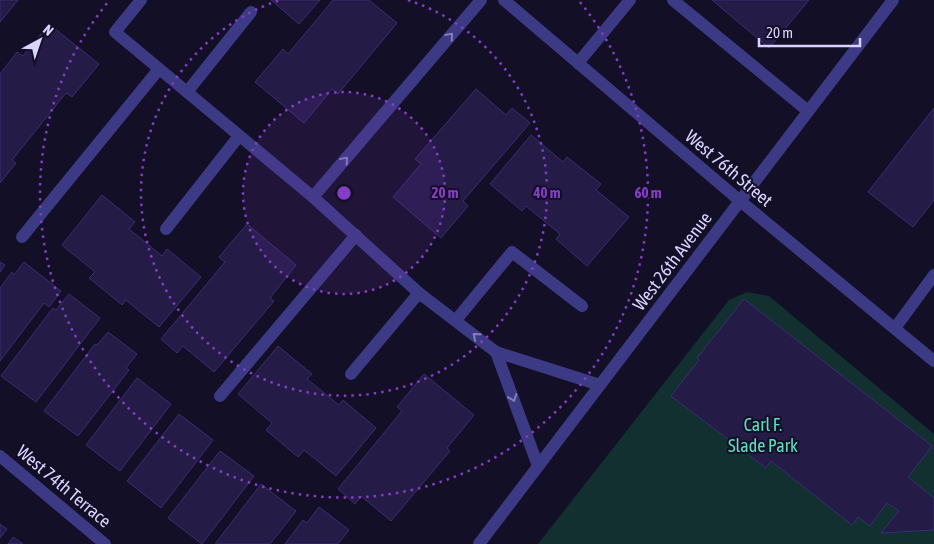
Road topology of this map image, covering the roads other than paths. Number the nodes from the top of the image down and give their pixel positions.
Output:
1 (141, 0) edge
2 (481, 0) edge
3 (504, 0) edge
4 (630, 0) edge
5 (673, 0) edge
6 (892, 0) edge
7 (251, 12) dead end
8 (578, 63) junction
9 (159, 69) junction
10 (187, 92) junction
11 (808, 111) junction
12 (239, 136) junction
13 (313, 197) junction
14 (740, 200) junction
15 (166, 229) dead end
16 (356, 235) junction
17 (22, 237) dead end
18 (934, 275) edge
19 (419, 292) junction
20 (582, 306) dead end
21 (456, 320) junction
22 (895, 328) junction
23 (496, 352) junction
24 (934, 361) edge
25 (351, 374) dead end
26 (600, 384) junction
27 (220, 396) dead end
28 (0, 456) edge
29 (538, 466) junction
30 (105, 544) edge
31 (480, 544) edge

1 - 9 street
13 -> 2 street
3 - 8 street, West 76th Street
4 - 8 street
5 - 11 street
6 - 11 street, West 26th Avenue
7 - 10 street
8 - 14 street, West 76th Street
9 - 10 street
9 - 17 street
10 - 12 street
11 - 14 street, West 26th Avenue
12 - 13 street
12 - 15 street
13 - 16 street
14 - 22 street, West 76th Street
14 - 26 street, West 26th Avenue
16 - 19 street
16 - 27 street
18 - 22 street
19 - 21 street
19 - 25 street
20 - 21 street
23 -> 21 street
22 - 24 street, West 76th Street
23 - 26 street
23 -> 29 street
26 - 29 street, West 26th Avenue
28 - 30 street, West 74th Terrace
29 - 31 street, West 26th Avenue

